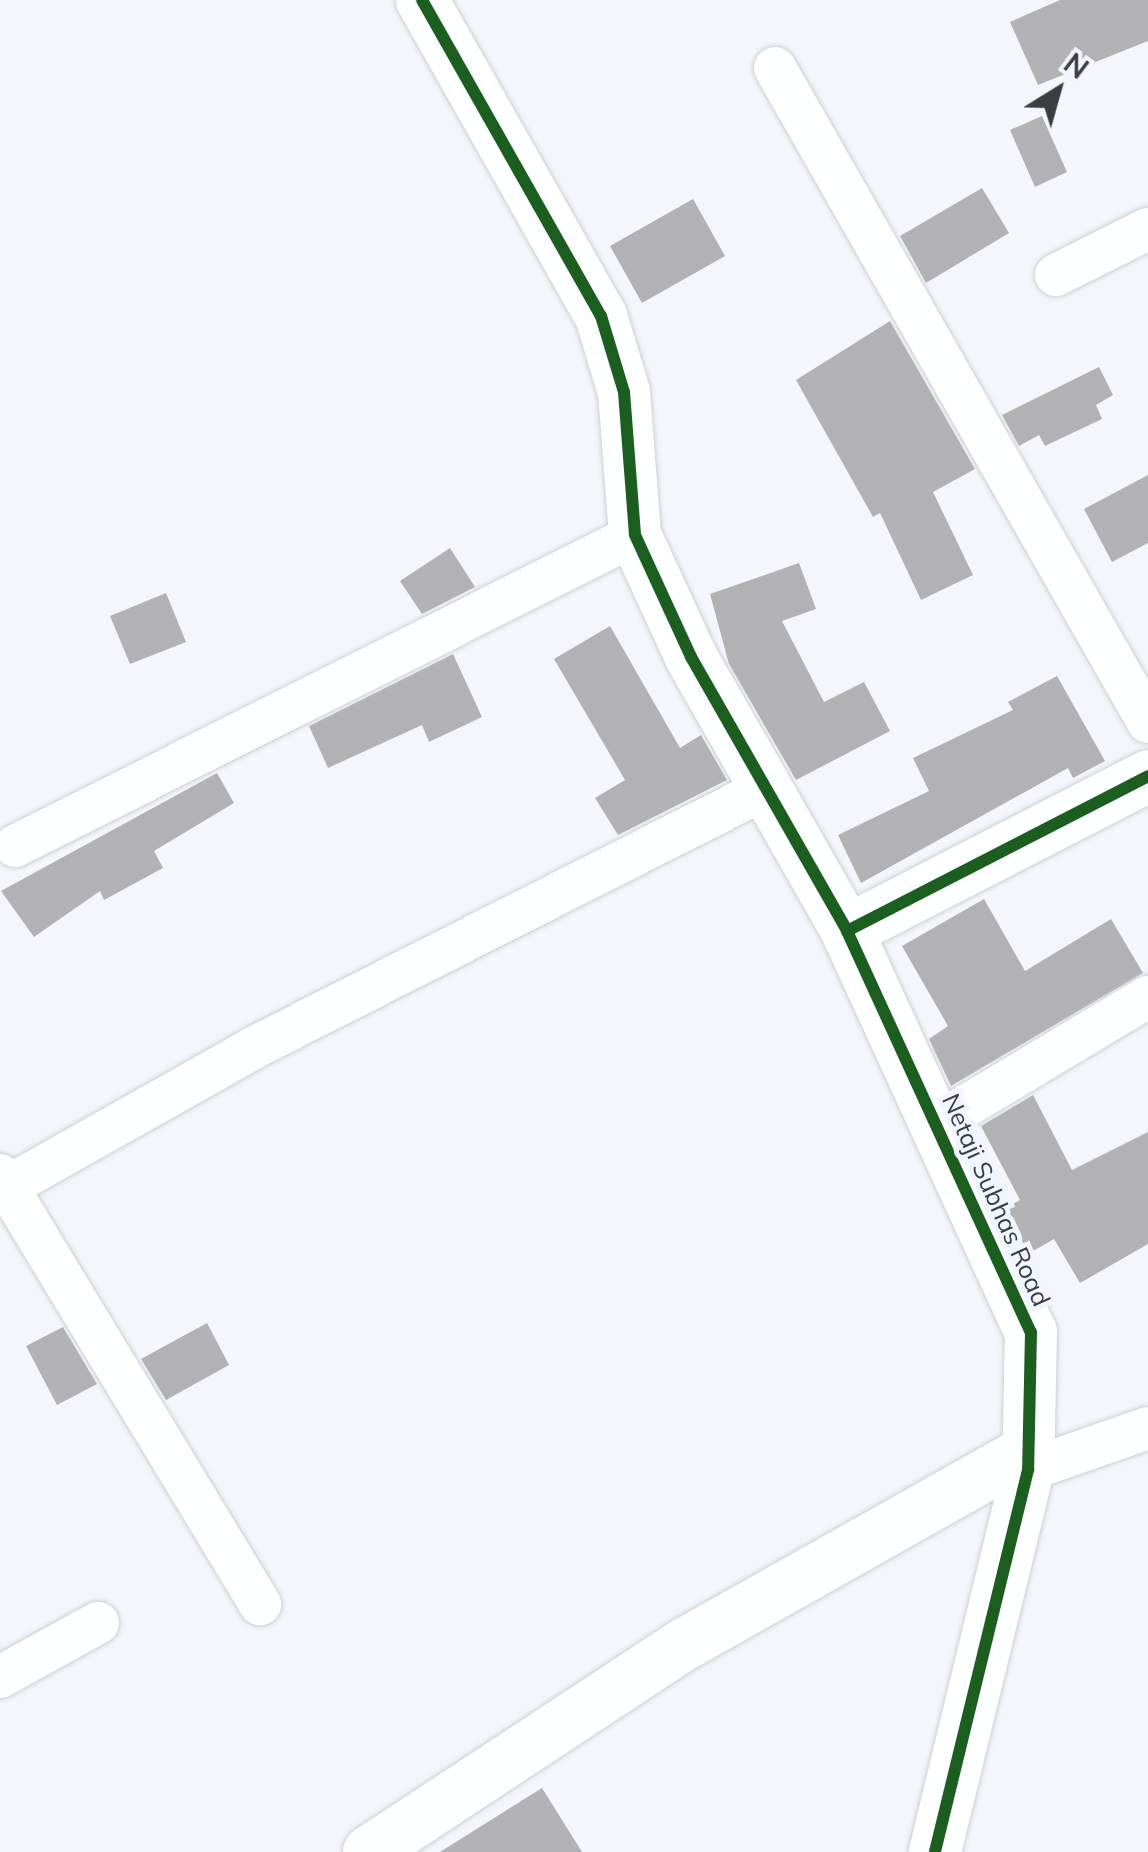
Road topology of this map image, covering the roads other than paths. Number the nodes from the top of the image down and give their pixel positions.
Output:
1 (422, 0) edge
2 (775, 68) dead end
3 (1148, 228) edge
4 (1056, 276) dead end
5 (635, 535) junction
6 (1148, 722) edge
7 (1148, 776) edge
8 (765, 789) junction
9 (15, 846) dead end
10 (847, 930) junction
11 (1148, 997) edge
12 (938, 1123) junction
13 (4, 1181) edge
14 (1148, 1428) edge
15 (1028, 1461) junction
16 (260, 1604) dead end
17 (98, 1623) dead end
18 (0, 1677) edge
19 (369, 1852) edge
20 (935, 1852) edge

1 - 5 street
2 - 6 street
3 - 4 street
5 - 8 street, Netaji Subhas Road
5 - 9 street
7 - 10 street
8 - 10 street, Netaji Subhas Road
8 - 13 street
10 - 12 street, Netaji Subhas Road
11 - 12 street
12 - 15 street, Netaji Subhas Road
13 - 16 street
14 - 15 street
15 - 19 street
15 - 20 street, Netaji Subhas Road
17 - 18 street

